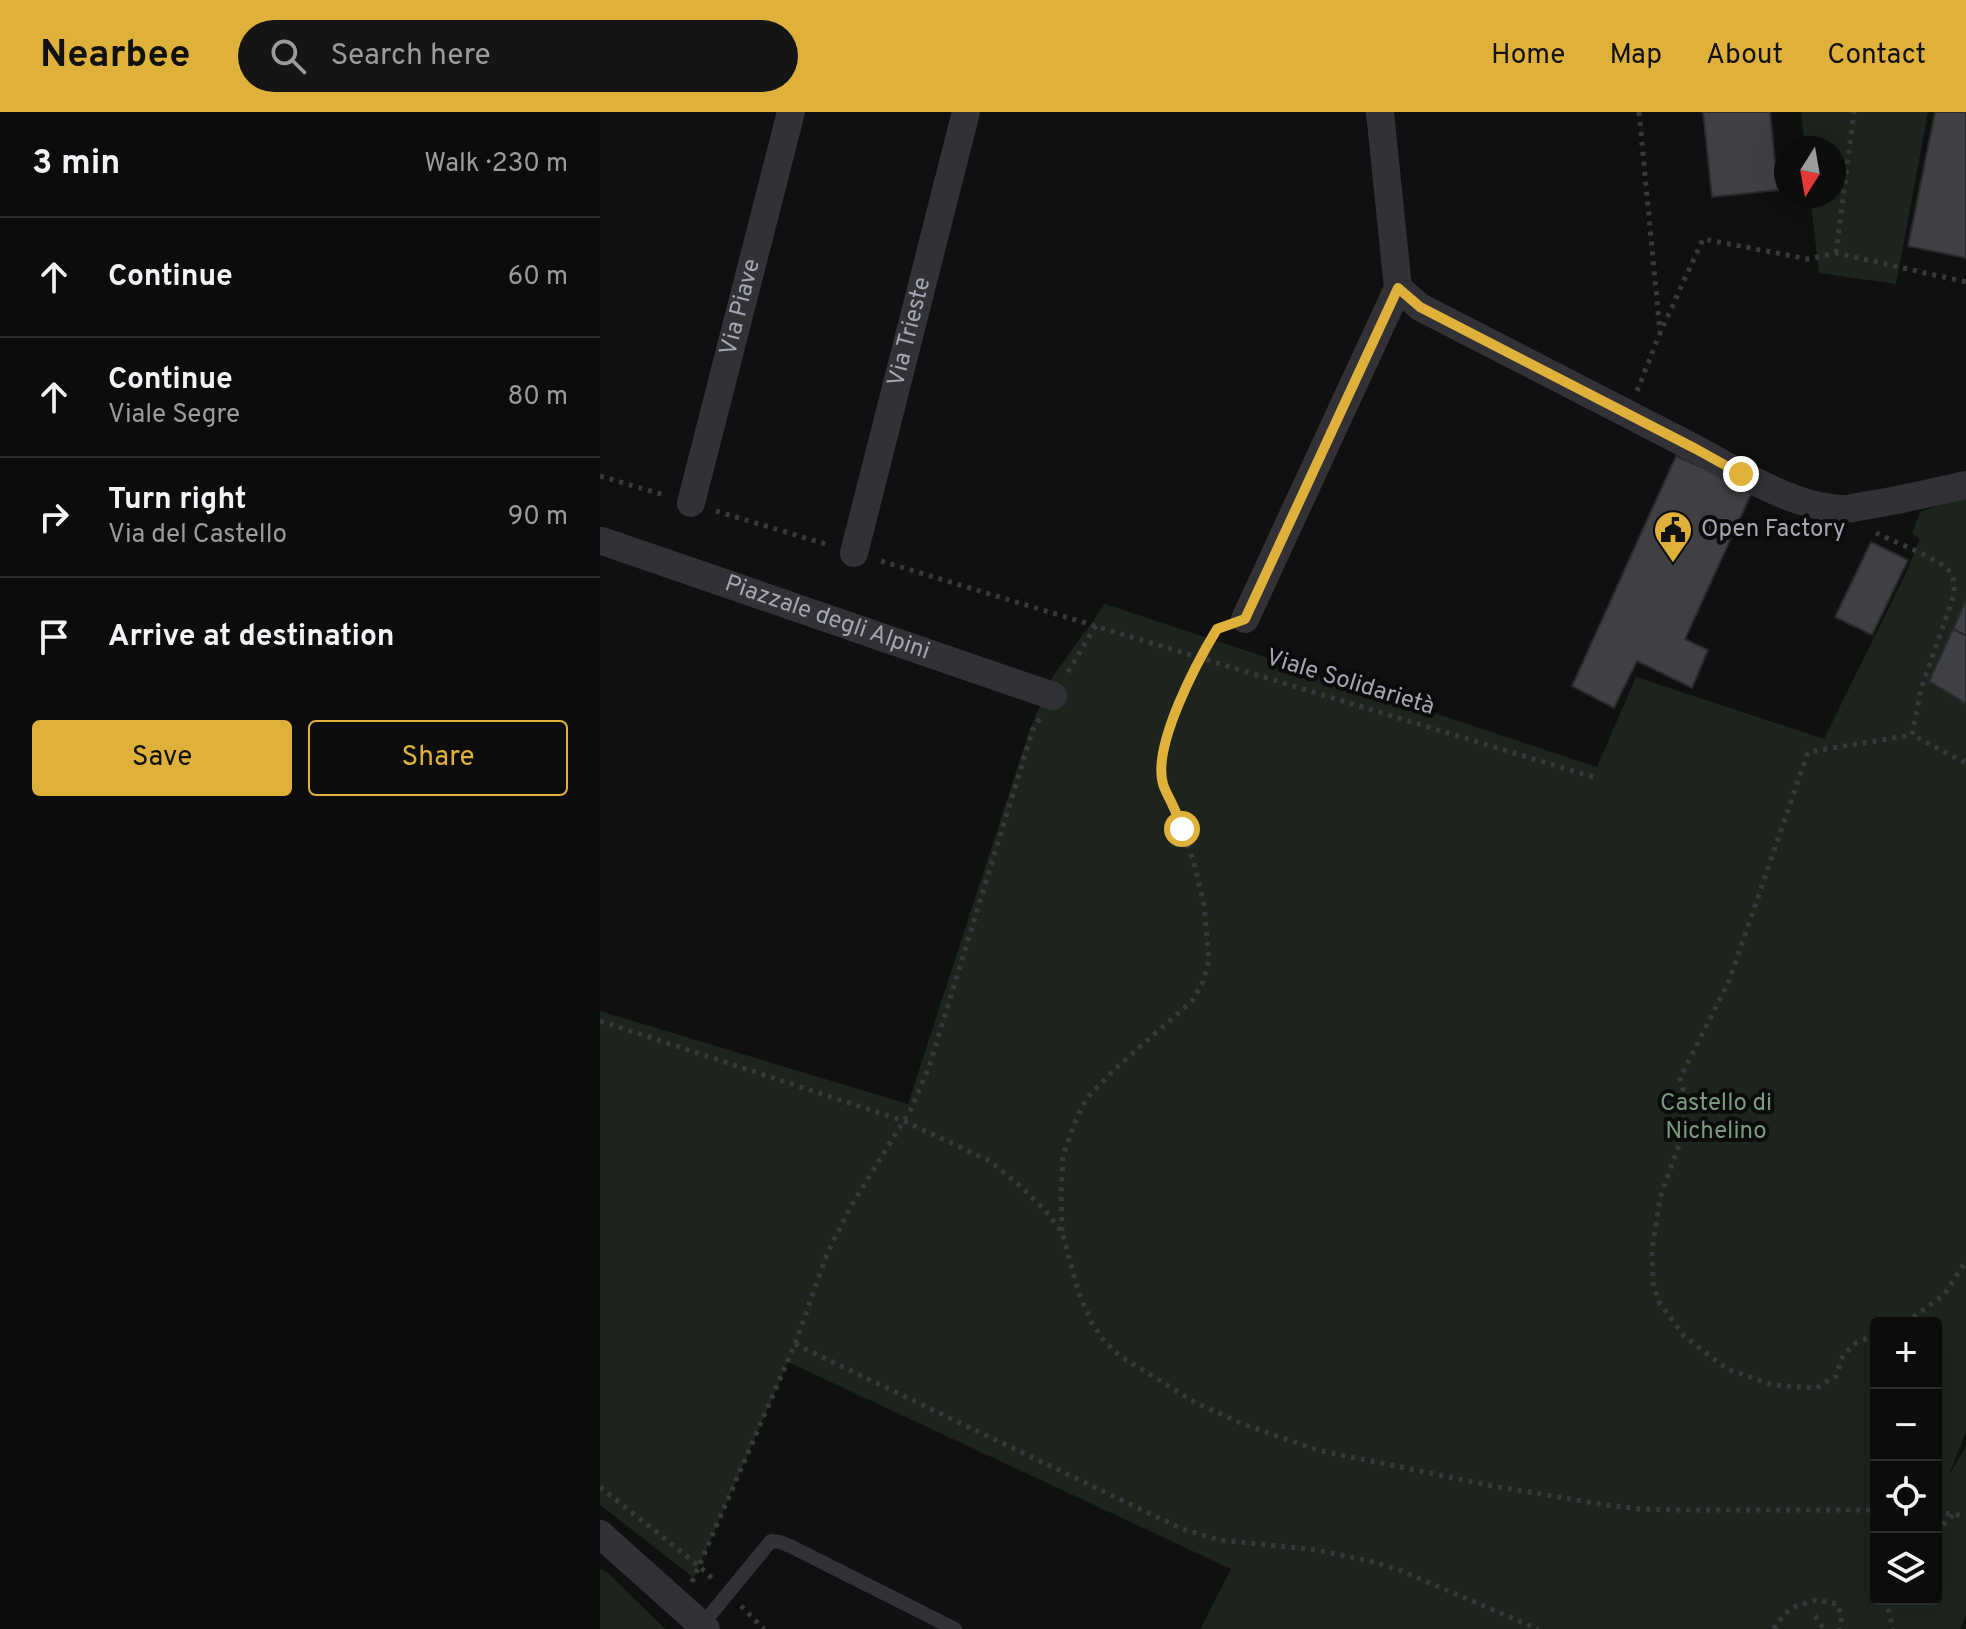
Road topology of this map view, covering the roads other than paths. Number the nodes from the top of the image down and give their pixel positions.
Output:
1 (791, 112) edge
2 (966, 112) edge
3 (1380, 112) edge
4 (1398, 288) junction
5 (1966, 485) edge
6 (691, 503) dead end
7 (601, 544) edge
8 (854, 553) dead end
9 (1234, 617) road end
10 (1053, 696) dead end
11 (600, 1534) edge
12 (611, 1546) edge
13 (697, 1620) edge
14 (955, 1629) edge

1 - 6 street, Via Piave
2 - 8 street, Via Trieste
3 - 4 street
4 - 5 street
4 - 9 street
7 - 10 street, Piazzale degli Alpini
11 - 12 street
12 - 13 street
13 - 14 lane

